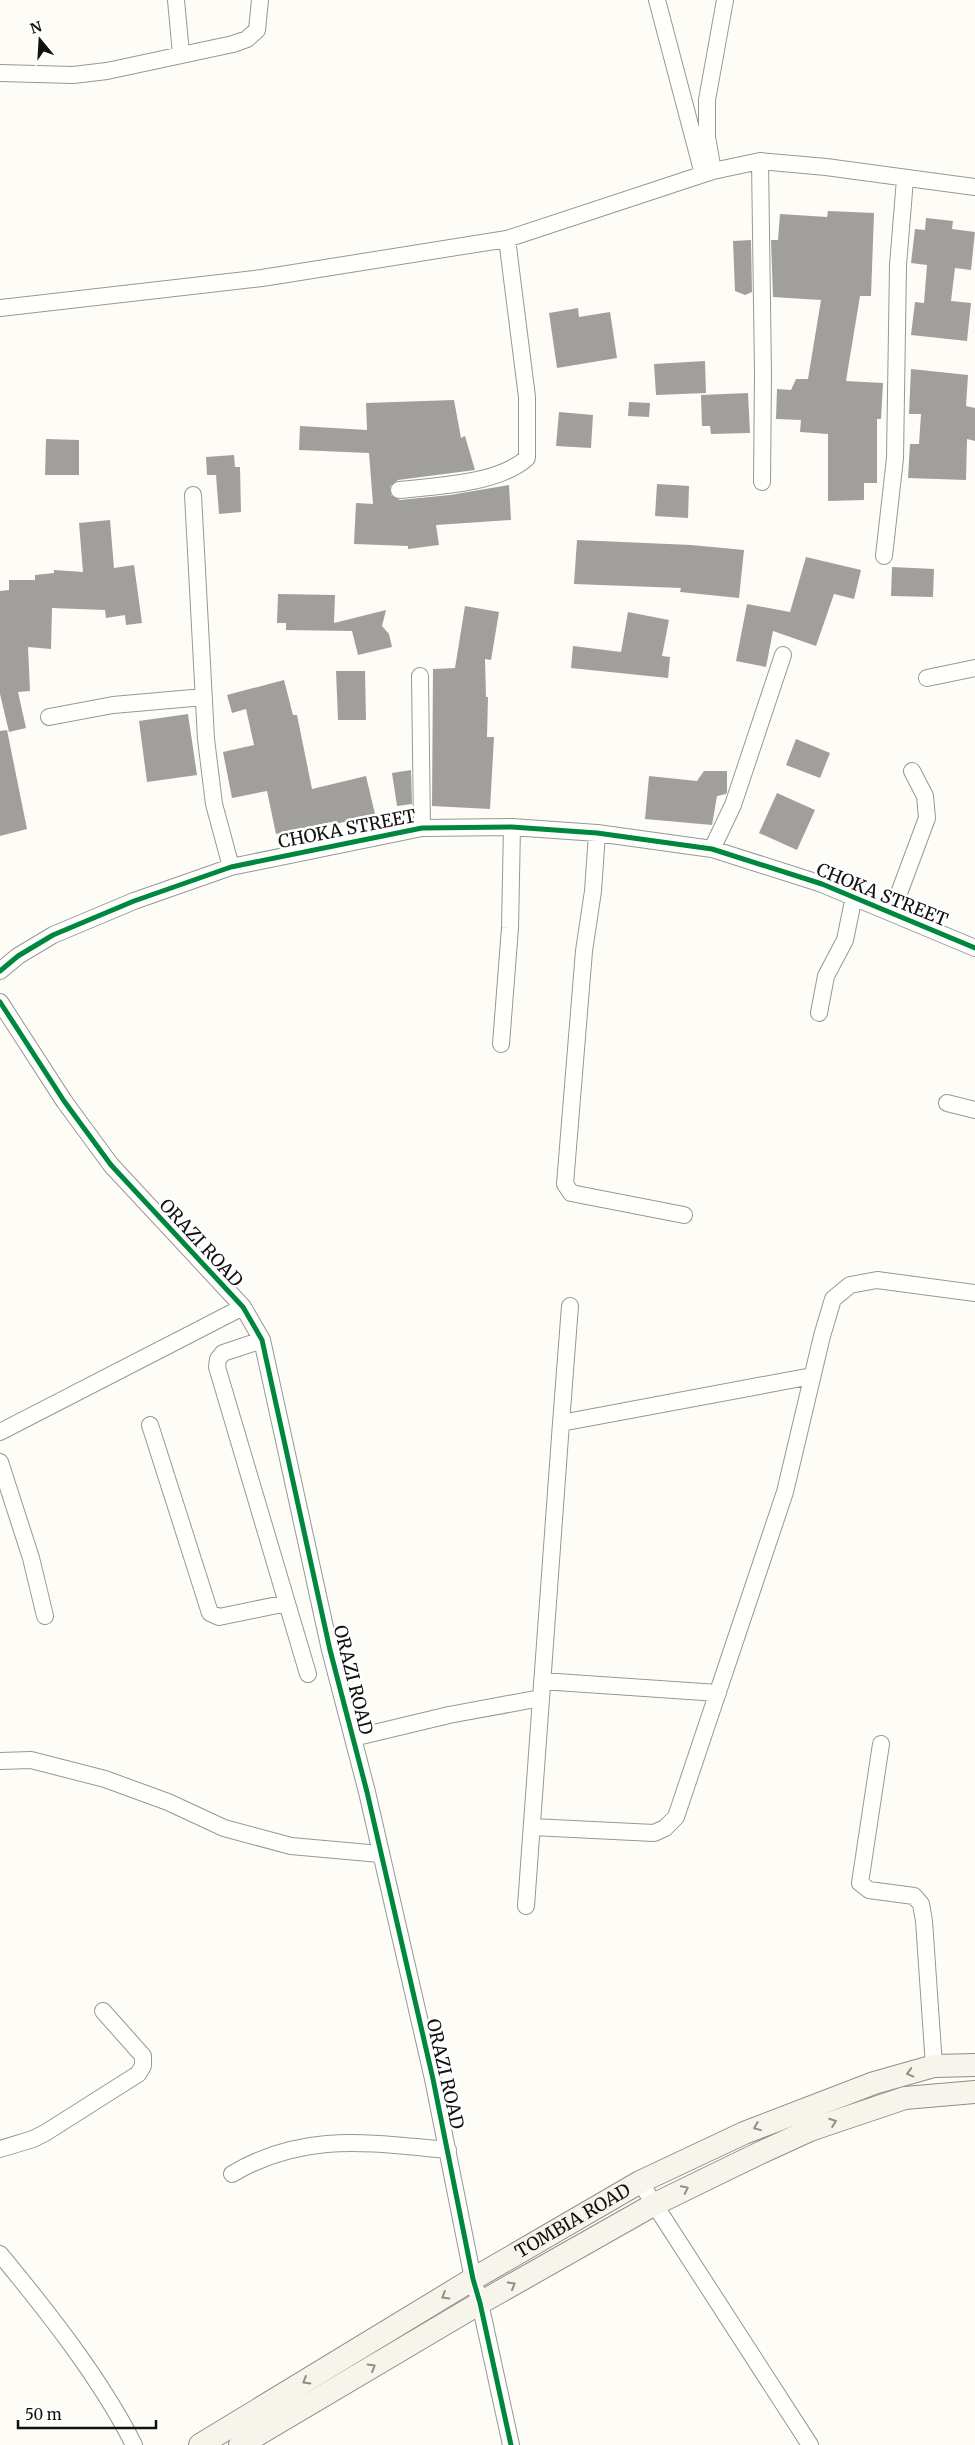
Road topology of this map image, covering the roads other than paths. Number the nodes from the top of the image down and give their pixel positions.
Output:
1 (176, 0) edge
2 (260, 0) edge
3 (657, 0) edge
4 (725, 0) edge
5 (182, 54) junction
6 (0, 73) edge
7 (760, 161) junction
8 (708, 173) junction
9 (905, 179) junction
10 (975, 187) edge
11 (507, 239) junction
12 (0, 308) edge
13 (762, 482) dead end
14 (399, 490) dead end
15 (193, 495) dead end
16 (884, 556) dead end
17 (783, 655) dead end
18 (975, 668) edge
19 (420, 676) dead end
20 (927, 678) dead end
21 (204, 697) junction
22 (49, 717) dead end
23 (912, 771) dead end
24 (512, 827) junction
25 (422, 828) junction
26 (596, 833) junction
27 (712, 849) junction
28 (231, 867) junction
29 (854, 896) junction
30 (892, 912) junction
31 (975, 948) edge
32 (0, 971) edge
33 (0, 1002) edge
34 (819, 1013) dead end
35 (501, 1044) dead end
36 (947, 1103) dead end
37 (975, 1110) edge
38 (684, 1215) dead end
39 (975, 1293) edge
40 (570, 1306) dead end
41 (242, 1308) junction
42 (262, 1340) junction
43 (812, 1376) junction
44 (561, 1423) junction
45 (150, 1425) dead end
46 (0, 1432) edge
47 (0, 1462) edge
48 (287, 1603) junction
49 (45, 1616) dead end
50 (308, 1674) dead end
51 (542, 1682) junction
52 (718, 1693) junction
53 (541, 1698) junction
54 (353, 1738) junction
55 (881, 1744) dead end
56 (0, 1761) edge
57 (532, 1827) junction
58 (380, 1854) junction
59 (526, 1906) dead end
60 (104, 2011) dead end
61 (975, 2065) edge
62 (934, 2066) junction
63 (975, 2092) edge
64 (0, 2149) edge
65 (448, 2150) junction
66 (232, 2174) dead end
67 (640, 2182) junction
68 (653, 2205) junction
69 (0, 2254) edge
70 (472, 2279) junction
71 (480, 2303) junction
72 (134, 2445) edge
73 (200, 2445) edge
74 (240, 2445) edge
75 (511, 2445) edge
76 (810, 2445) edge

1 - 5 street
2 - 5 street
3 - 8 street
4 - 8 street
5 - 6 street
7 - 8 street
7 - 9 street
7 - 13 street
8 - 11 street
9 - 10 street
9 - 16 street
11 - 12 street
11 - 14 street
15 - 21 street
17 - 27 street
18 - 20 street
19 - 25 street
21 - 22 street
21 - 28 street
23 - 30 street
24 - 25 street, CHOKA STREET
24 - 26 street, CHOKA STREET
24 - 35 street
25 - 28 street, CHOKA STREET
26 - 27 street, CHOKA STREET
26 - 38 street
27 - 29 street, CHOKA STREET
28 - 32 street, CHOKA STREET
29 - 30 street, CHOKA STREET
29 - 34 street
30 - 31 street, CHOKA STREET
33 - 41 street, ORAZI ROAD
36 - 37 street
39 - 43 street
40 - 44 street
41 - 42 street, ORAZI ROAD
41 - 46 street
42 - 48 street
42 - 54 street, ORAZI ROAD
43 - 44 street
43 - 52 street
44 - 51 street
45 - 48 street
47 - 49 street
48 - 50 street
51 - 52 street
51 - 53 street
52 - 57 street
53 - 54 street
53 - 57 street
54 - 58 street, ORAZI ROAD
55 - 62 street
56 - 58 street
57 - 59 street
58 - 65 street, ORAZI ROAD
60 - 64 street
61 - 62 main road, TOMBIA ROAD
62 -> 67 main road, TOMBIA ROAD
68 -> 63 main road, TOMBIA ROAD
65 - 66 street
65 - 70 street, ORAZI ROAD
67 - 68 street
67 - 70 main road, TOMBIA ROAD
71 -> 68 main road, TOMBIA ROAD
68 - 76 street
69 - 72 street
70 - 71 street, ORAZI ROAD
70 -> 73 main road, TOMBIA ROAD
74 -> 71 main road, TOMBIA ROAD
71 - 75 street, ORAZI ROAD

